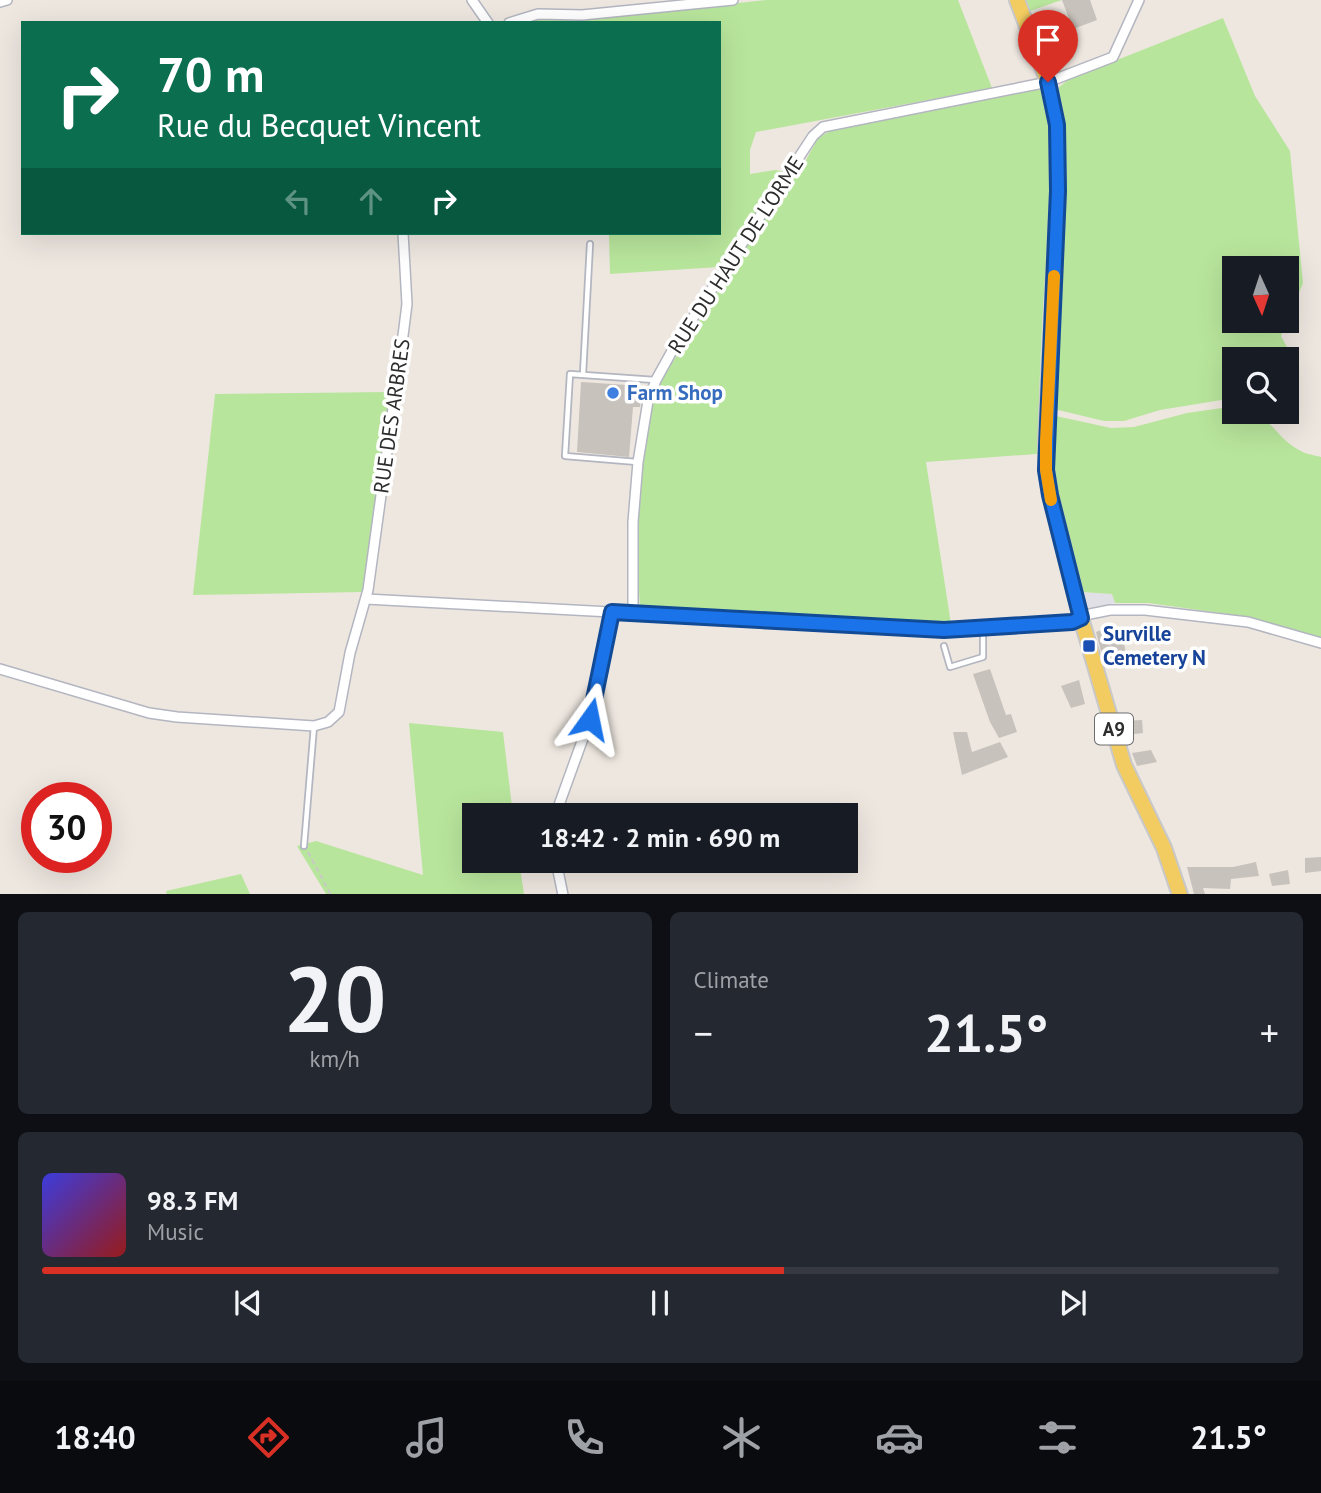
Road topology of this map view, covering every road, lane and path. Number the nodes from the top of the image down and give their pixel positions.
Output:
1 (7, 0) edge
2 (472, 0) edge
3 (733, 0) edge
4 (1017, 0) edge
5 (1139, 0) edge
6 (0, 2) edge
7 (487, 21) edge
8 (515, 21) edge
9 (1048, 82) junction
10 (403, 235) edge
11 (590, 244) dead end
12 (583, 374) junction
13 (656, 380) junction
14 (638, 462) junction
15 (366, 599) junction
16 (612, 612) junction
17 (633, 613) junction
18 (1081, 618) junction
19 (984, 628) junction
20 (1321, 643) edge
21 (944, 646) dead end
22 (0, 669) edge
23 (314, 726) junction
24 (560, 803) edge
25 (304, 846) joint
26 (559, 873) edge
27 (331, 894) edge
28 (564, 894) edge
29 (1180, 894) edge

1 - 6 street
2 - 7 street
3 - 8 street
4 - 9 main road, A9
5 - 9 street, RUE DU HAUT DE L'ORME
9 - 13 street, RUE DU HAUT DE L'ORME
9 - 18 main road, A9
10 - 15 street, RUE DES ARBRES
11 - 12 lane
12 - 13 lane
12 - 14 lane
13 - 14 street, RUE DU HAUT DE L'ORME
14 - 17 street, RUE DU HAUT DE L'ORME
15 - 16 street
15 - 23 street, RUE DES ARBRES
16 - 17 street
16 - 24 street
17 - 19 street
18 - 19 street
18 - 20 street
18 - 29 main road, A9
19 - 21 lane
22 - 23 street
23 - 25 lane
25 - 27 path
26 - 28 street

